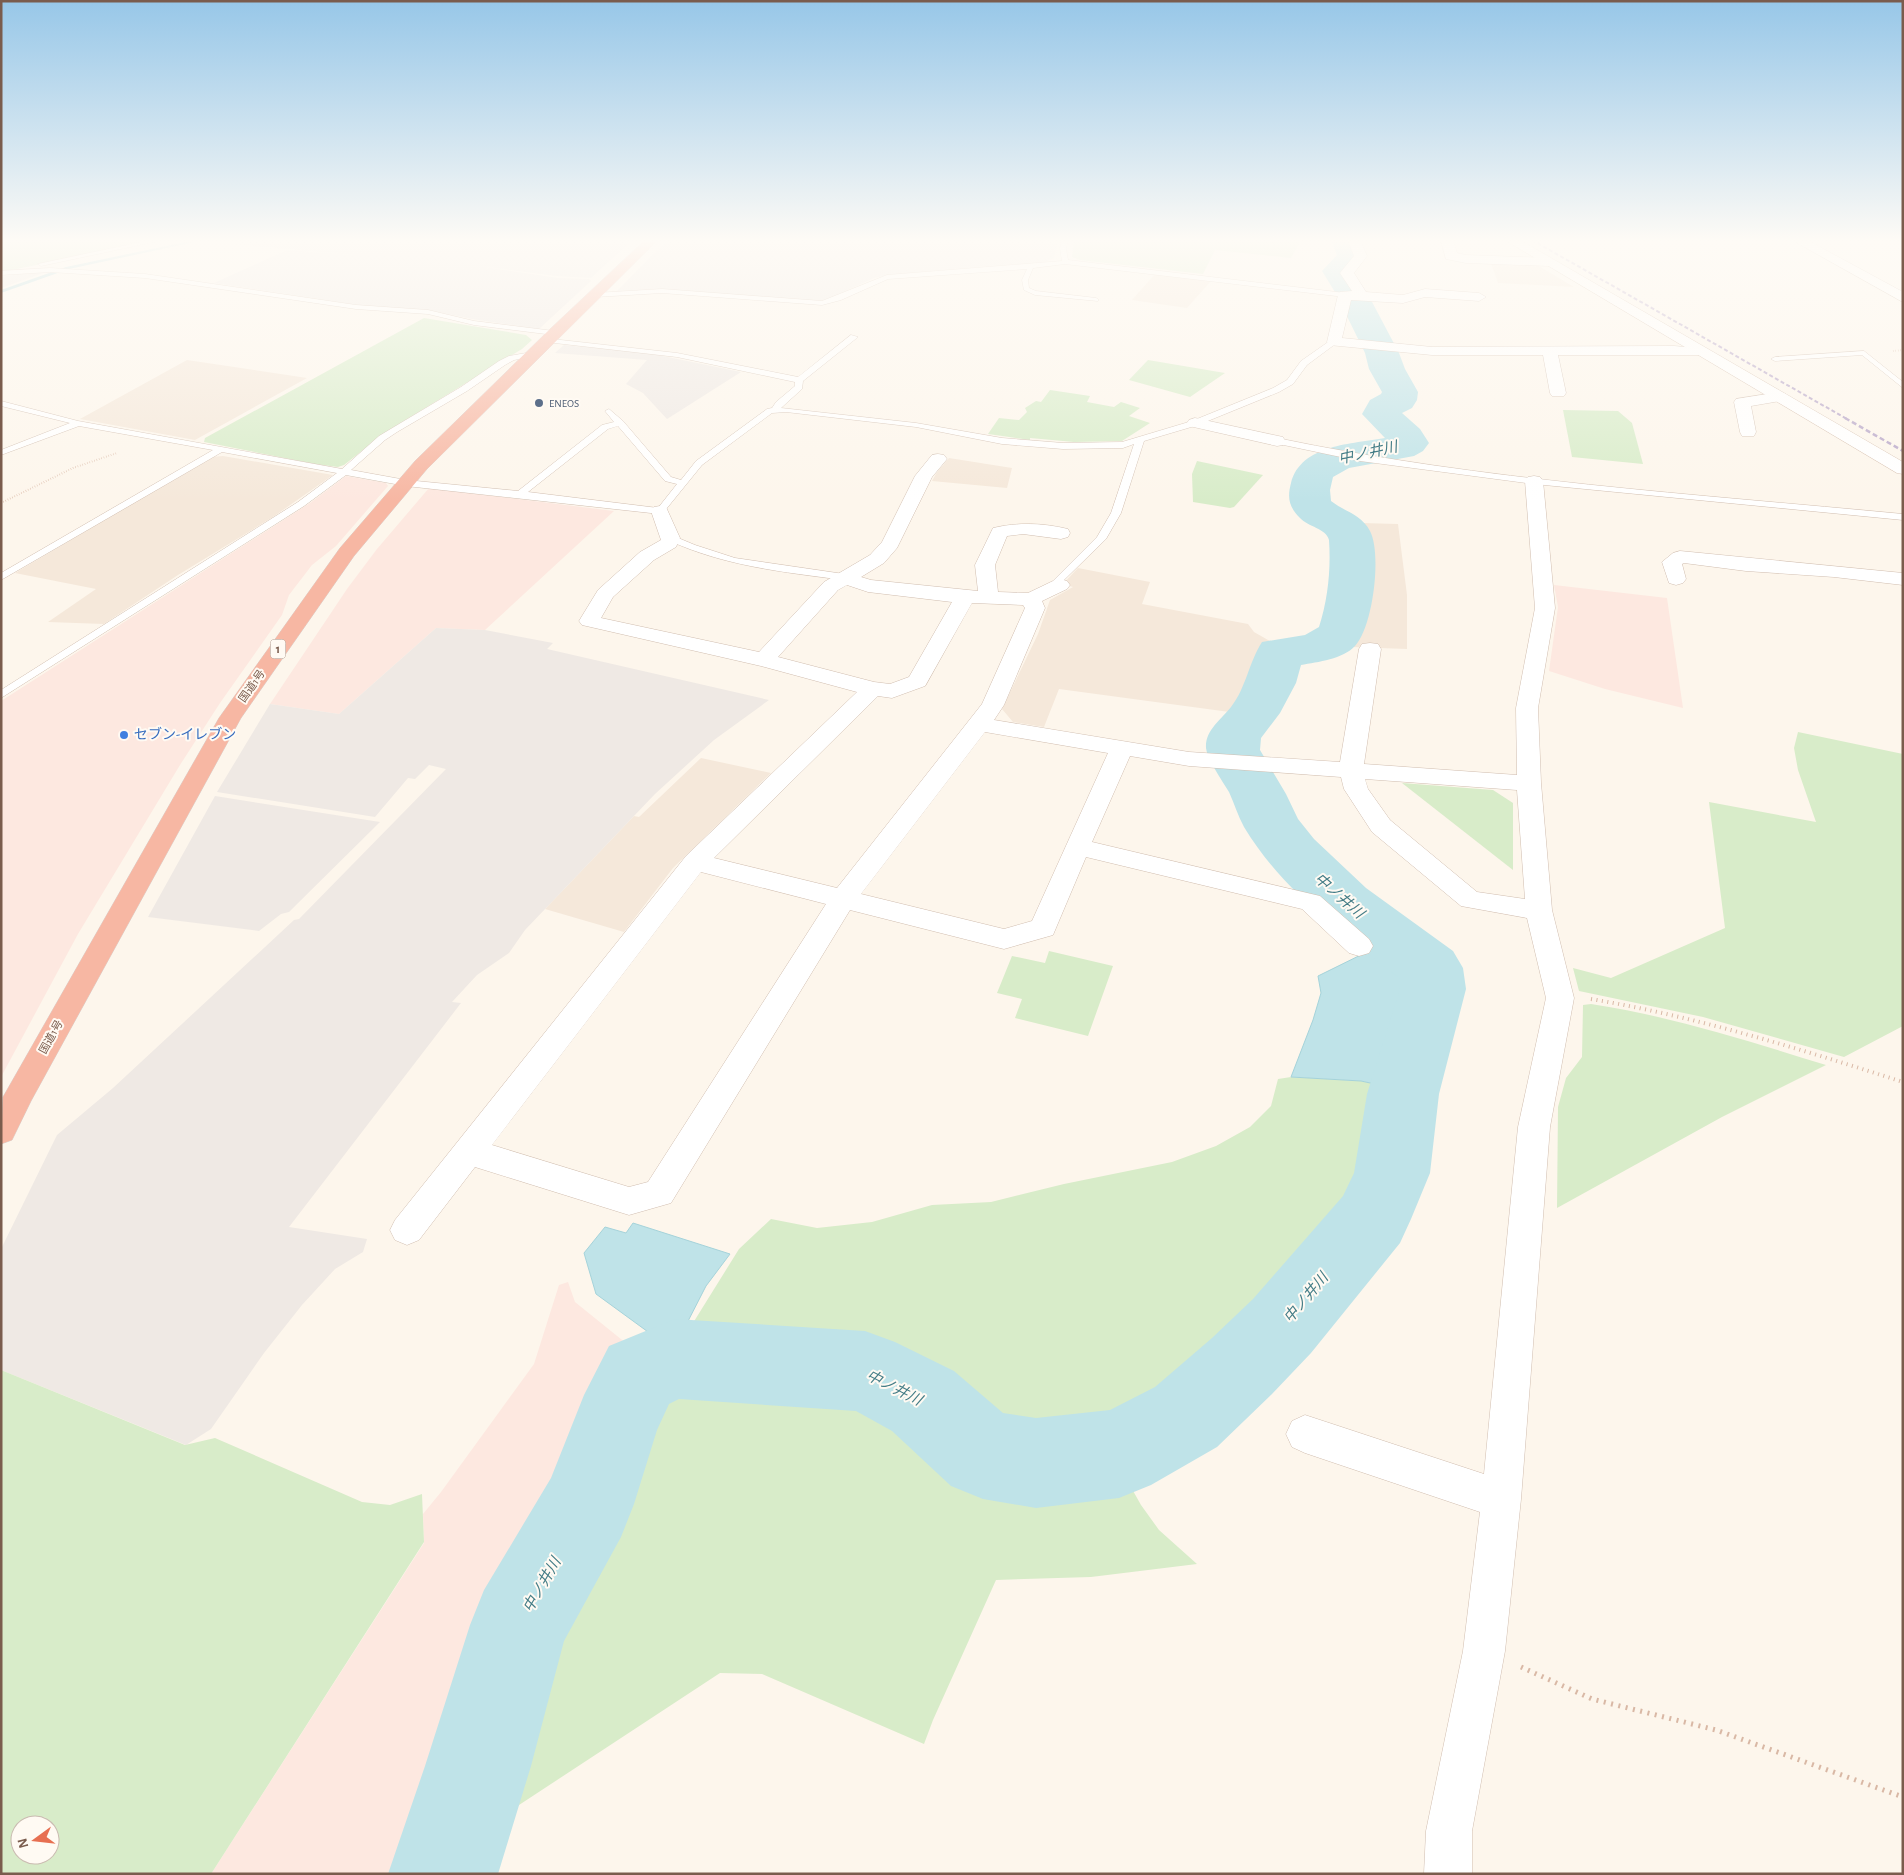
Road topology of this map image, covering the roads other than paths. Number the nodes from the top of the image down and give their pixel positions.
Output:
1 (490, 328) edge
2 (560, 328) edge
3 (1337, 328) edge
4 (1659, 328) edge
5 (854, 338) dead end
6 (1334, 342) junction
7 (544, 343) junction
8 (1550, 350) junction
9 (1700, 352) junction
10 (1775, 359) dead end
11 (799, 380) junction
12 (1903, 386) edge
13 (1558, 393) dead end
14 (1780, 397) junction
15 (1, 404) edge
16 (609, 411) dead end
17 (775, 411) junction
18 (78, 423) junction
19 (620, 423) junction
20 (1196, 423) junction
21 (1748, 432) dead end
22 (1140, 440) junction
23 (1276, 440) joint
24 (219, 450) junction
25 (1, 453) edge
26 (938, 459) dead end
27 (1903, 469) edge
28 (344, 472) junction
29 (1534, 481) junction
30 (682, 483) junction
31 (406, 484) junction
32 (520, 494) junction
33 (660, 511) junction
34 (1903, 517) edge
35 (1061, 533) dead end
36 (671, 538) junction
37 (1, 577) edge
38 (844, 577) junction
39 (1903, 579) edge
40 (1676, 580) dead end
41 (1060, 585) joint
42 (964, 597) junction
43 (989, 598) junction
44 (1031, 599) junction
45 (1370, 649) dead end
46 (764, 660) junction
47 (873, 689) junction
48 (1, 695) edge
49 (979, 724) junction
50 (1122, 748) junction
51 (1350, 770) junction
52 (1528, 784) junction
53 (1077, 847) junction
54 (695, 862) junction
55 (843, 899) junction
56 (1539, 910) junction
57 (1359, 946) dead end
58 (1, 1131) edge
59 (470, 1152) junction
60 (408, 1230) dead end
61 (1305, 1434) dead end
62 (1501, 1500) junction
63 (1448, 1874) edge

1 - 7 lane
2 - 7 highway, 国道1号 / 1
3 - 6 street
4 - 9 street
5 - 11 lane
6 - 8 street
6 - 20 lane
7 - 11 lane
7 - 28 lane
7 - 31 highway, 国道1号 / 1
8 - 9 street
8 - 13 street
9 - 14 street
10 - 12 lane
11 - 17 lane
14 - 21 street
14 - 27 street
15 - 18 lane
16 - 19 lane
17 - 22 lane
17 - 30 lane
18 - 24 lane
18 - 25 lane
19 - 30 lane
19 - 32 lane
20 - 22 lane
20 - 23 street
22 - 41 lane
23 - 29 lane
24 - 28 lane
24 - 37 lane
26 - 38 street
28 - 31 lane
28 - 48 lane
29 - 34 lane
29 - 52 street
30 - 33 lane
31 - 32 lane
31 - 58 highway, 国道1号 / 1
32 - 33 lane
33 - 36 street
35 - 43 street
36 - 38 lane
36 - 46 street
38 - 42 street
38 - 46 street
39 - 40 street
41 - 44 street
42 - 43 street
42 - 47 street
43 - 44 street
44 - 49 street
45 - 51 street
46 - 47 street
47 - 54 street
49 - 50 street
49 - 55 street
50 - 51 street
50 - 53 street
51 - 52 street
51 - 56 street
52 - 56 street
53 - 55 street
53 - 57 street
54 - 55 street
54 - 59 street
55 - 59 street
56 - 62 street
59 - 60 street
61 - 62 street
62 - 63 street

